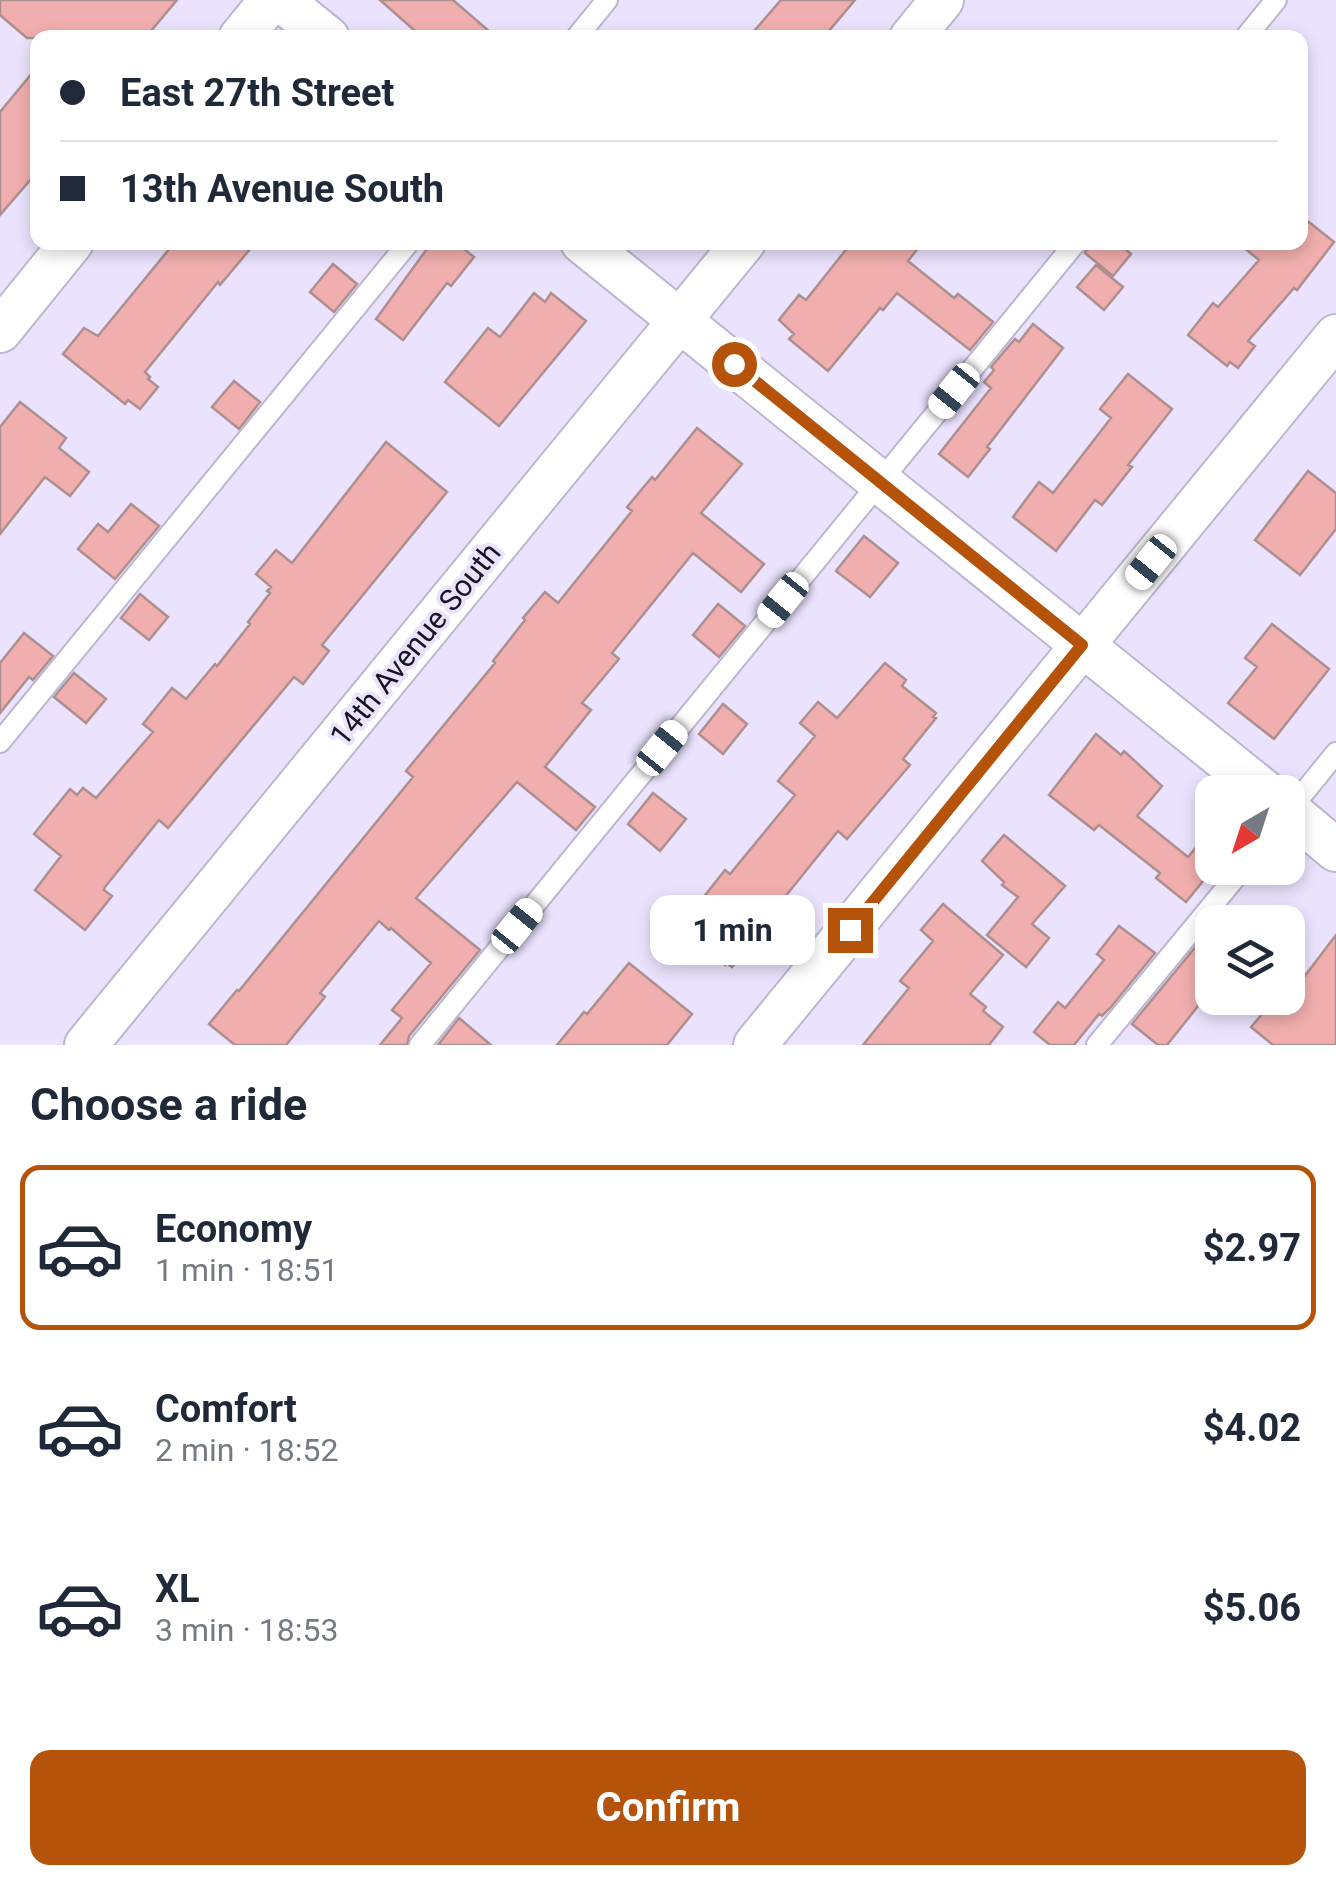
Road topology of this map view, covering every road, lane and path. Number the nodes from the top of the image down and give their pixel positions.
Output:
1 (271, 0) edge
2 (281, 0) edge
3 (607, 0) edge
4 (942, 0) edge
5 (1276, 0) edge
6 (247, 30) edge
7 (318, 30) edge
8 (583, 30) edge
9 (918, 30) edge
10 (1252, 30) edge
11 (66, 250) edge
12 (402, 250) edge
13 (592, 250) edge
14 (737, 250) edge
15 (1069, 250) edge
16 (679, 321) junction
17 (0, 331) edge
18 (1336, 336) edge
19 (880, 482) junction
20 (1082, 645) junction
21 (0, 742) edge
22 (1336, 753) edge
23 (1244, 775) edge
24 (1305, 790) edge
25 (1305, 825) edge
26 (1336, 850) edge
27 (1228, 885) edge
28 (86, 1045) edge
29 (420, 1045) edge
30 (755, 1045) edge
31 (1097, 1045) edge

1 - 6 street
2 - 7 street
3 - 8 lane
4 - 9 street
5 - 10 lane
11 - 17 street
12 - 21 lane
13 - 16 street
14 - 16 street, 14th Avenue South
15 - 19 lane
16 - 19 street
16 - 28 street, 14th Avenue South
18 - 20 street
19 - 20 street
19 - 29 lane
20 - 23 street
20 - 30 street
22 - 24 lane
25 - 26 street
27 - 31 lane

